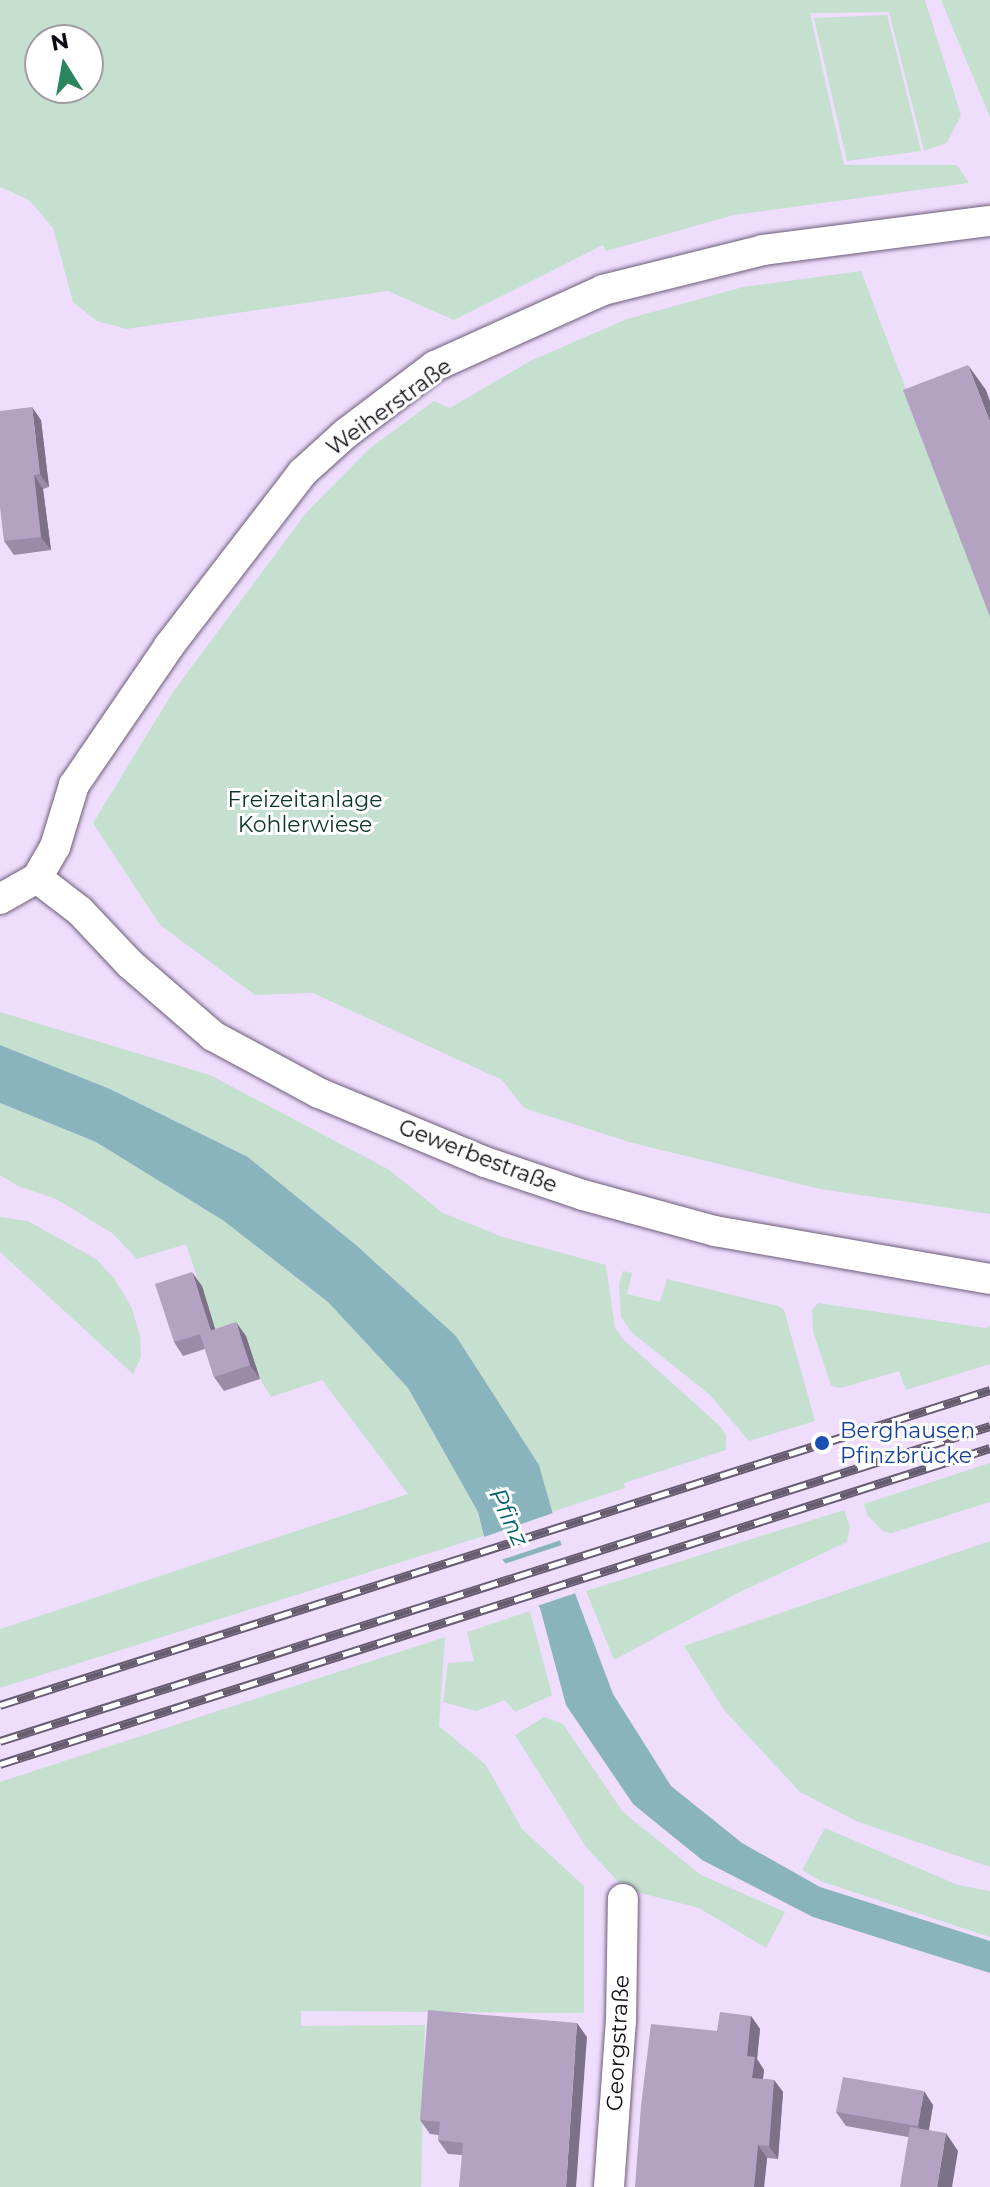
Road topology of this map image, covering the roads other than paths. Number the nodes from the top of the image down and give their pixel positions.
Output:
1 (990, 221) edge
2 (37, 878) junction
3 (0, 899) edge
4 (990, 1279) edge
5 (623, 1899) dead end
6 (609, 2187) edge

1 - 2 street, Weiherstraße
2 - 3 street
2 - 4 street, Gewerbestraße
5 - 6 street, Georgstraße

